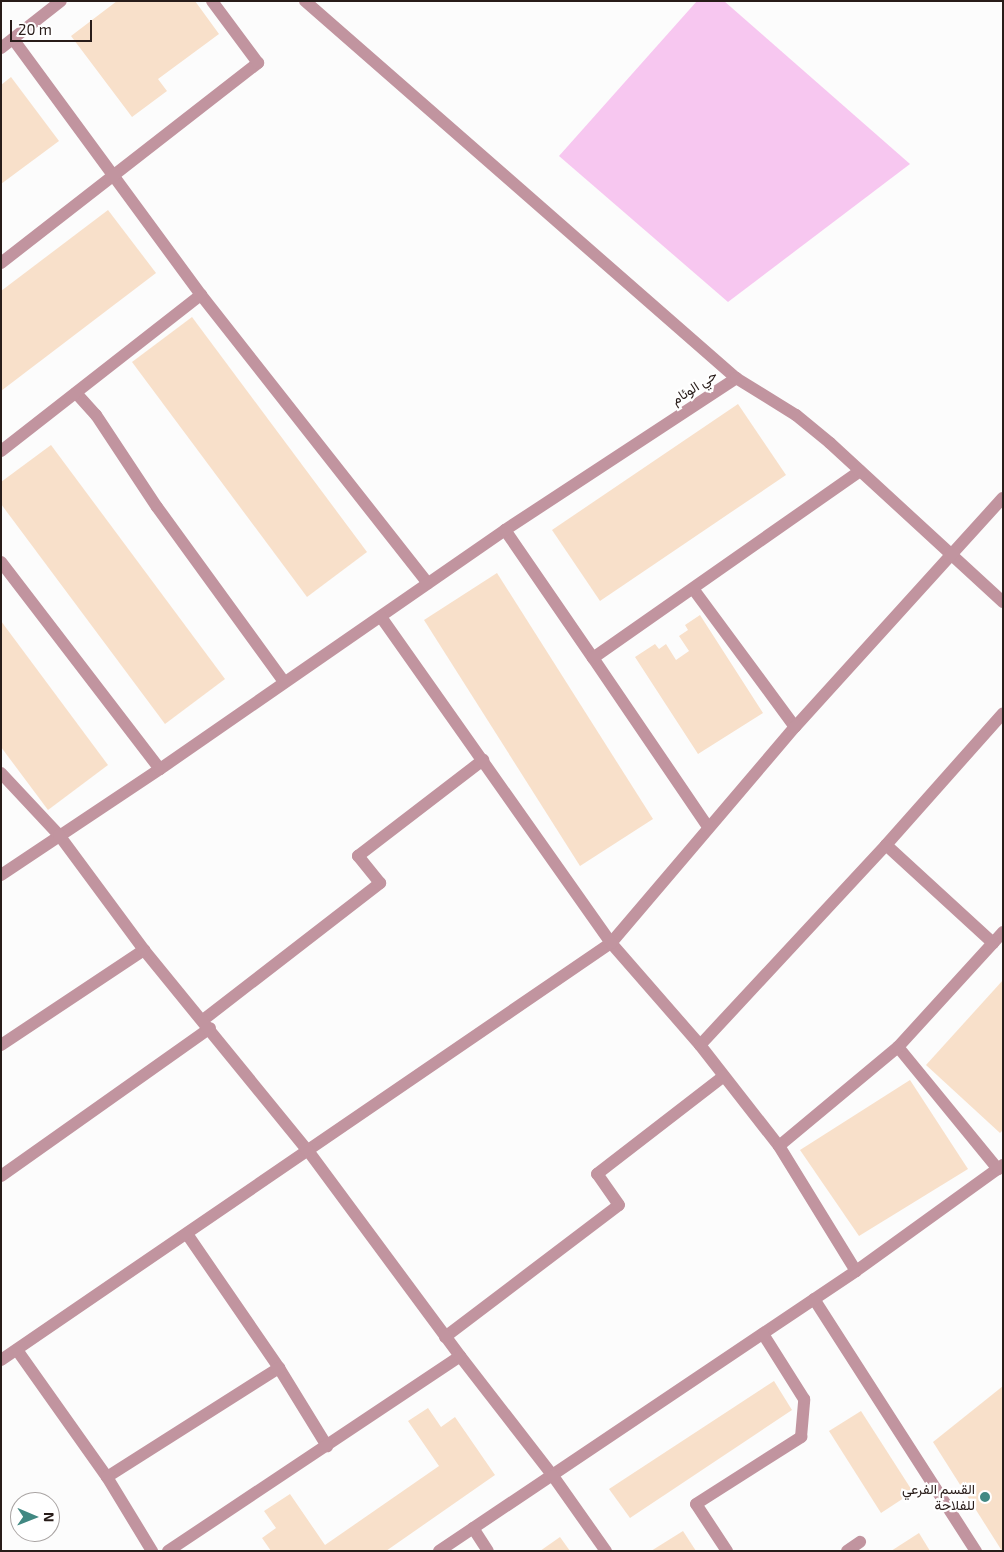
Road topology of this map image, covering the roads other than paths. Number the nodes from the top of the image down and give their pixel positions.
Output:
1 (61, 1) edge
2 (212, 1) edge
3 (305, 1) edge
4 (13, 39) junction
5 (1, 48) edge
6 (111, 175) junction
7 (1, 263) edge
8 (201, 295) junction
9 (736, 378) junction
10 (76, 393) junction
11 (1, 451) edge
12 (860, 471) junction
13 (1003, 498) edge
14 (505, 530) junction
15 (953, 555) junction
16 (1, 562) edge
17 (428, 583) junction
18 (694, 590) junction
19 (1003, 602) edge
20 (381, 617) junction
21 (593, 658) junction
22 (284, 682) junction
23 (1003, 713) edge
24 (795, 727) junction
25 (483, 760) junction
26 (160, 769) junction
27 (2, 774) edge
28 (708, 827) junction
29 (59, 836) junction
30 (886, 845) junction
31 (1, 875) edge
32 (1003, 932) edge
33 (611, 943) junction
34 (993, 943) junction
35 (144, 950) junction
36 (207, 1024) junction
37 (1, 1045) edge
38 (700, 1045) junction
39 (898, 1047) junction
40 (724, 1076) junction
41 (779, 1146) junction
42 (308, 1152) junction
43 (1000, 1167) edge
44 (1, 1176) edge
45 (187, 1234) junction
46 (856, 1271) junction
47 (814, 1299) junction
48 (763, 1334) junction
49 (445, 1337) junction
50 (17, 1350) junction
51 (460, 1356) junction
52 (1, 1360) edge
53 (279, 1368) junction
54 (327, 1446) junction
55 (553, 1476) junction
56 (106, 1477) junction
57 (474, 1528) junction
58 (860, 1542) dead end
59 (152, 1551) edge
60 (168, 1551) edge
61 (439, 1551) edge
62 (488, 1551) edge
63 (606, 1551) edge
64 (727, 1551) edge
65 (847, 1551) edge
66 (976, 1551) edge

1 - 4 street
2 - 6 street
3 - 9 street
4 - 5 street
4 - 6 street
6 - 7 street
6 - 8 street
8 - 10 street
8 - 17 street
9 - 12 street, حي الوئام
9 - 14 street, حي الوئام
10 - 11 street
10 - 22 street
12 - 15 street, حي الوئام
12 - 18 street
13 - 15 street
14 - 17 street, حي الوئام
14 - 21 street
15 - 19 street, حي الوئام
15 - 24 street
16 - 26 street
17 - 20 street, حي الوئام
18 - 21 street
18 - 24 street
20 - 22 street, حي الوئام
20 - 25 street
21 - 28 street
22 - 26 street, حي الوئام
23 - 30 street
24 - 28 street
25 - 33 street
25 - 36 street
26 - 29 street, حي الوئام
27 - 29 street
28 - 33 street
29 - 31 street, حي الوئام
29 - 35 street
30 - 34 street
30 - 38 street
32 - 34 street
33 - 38 street
33 - 42 street
34 - 39 street
35 - 36 street
35 - 37 street
36 - 42 street
36 - 44 street
38 - 40 street
39 - 41 street
39 - 43 street
40 - 41 street
40 - 49 street
41 - 46 street
42 - 45 street
42 - 49 street
43 - 46 street
45 - 50 street
45 - 53 street
46 - 47 street
47 - 48 street
47 - 66 street
48 - 55 street
48 - 64 street
49 - 51 street
50 - 52 street
50 - 56 street
51 - 54 street
51 - 55 street
53 - 54 street
53 - 56 street
54 - 60 street
55 - 57 street
55 - 63 street
56 - 59 street
57 - 61 street
57 - 62 street
58 - 65 street

